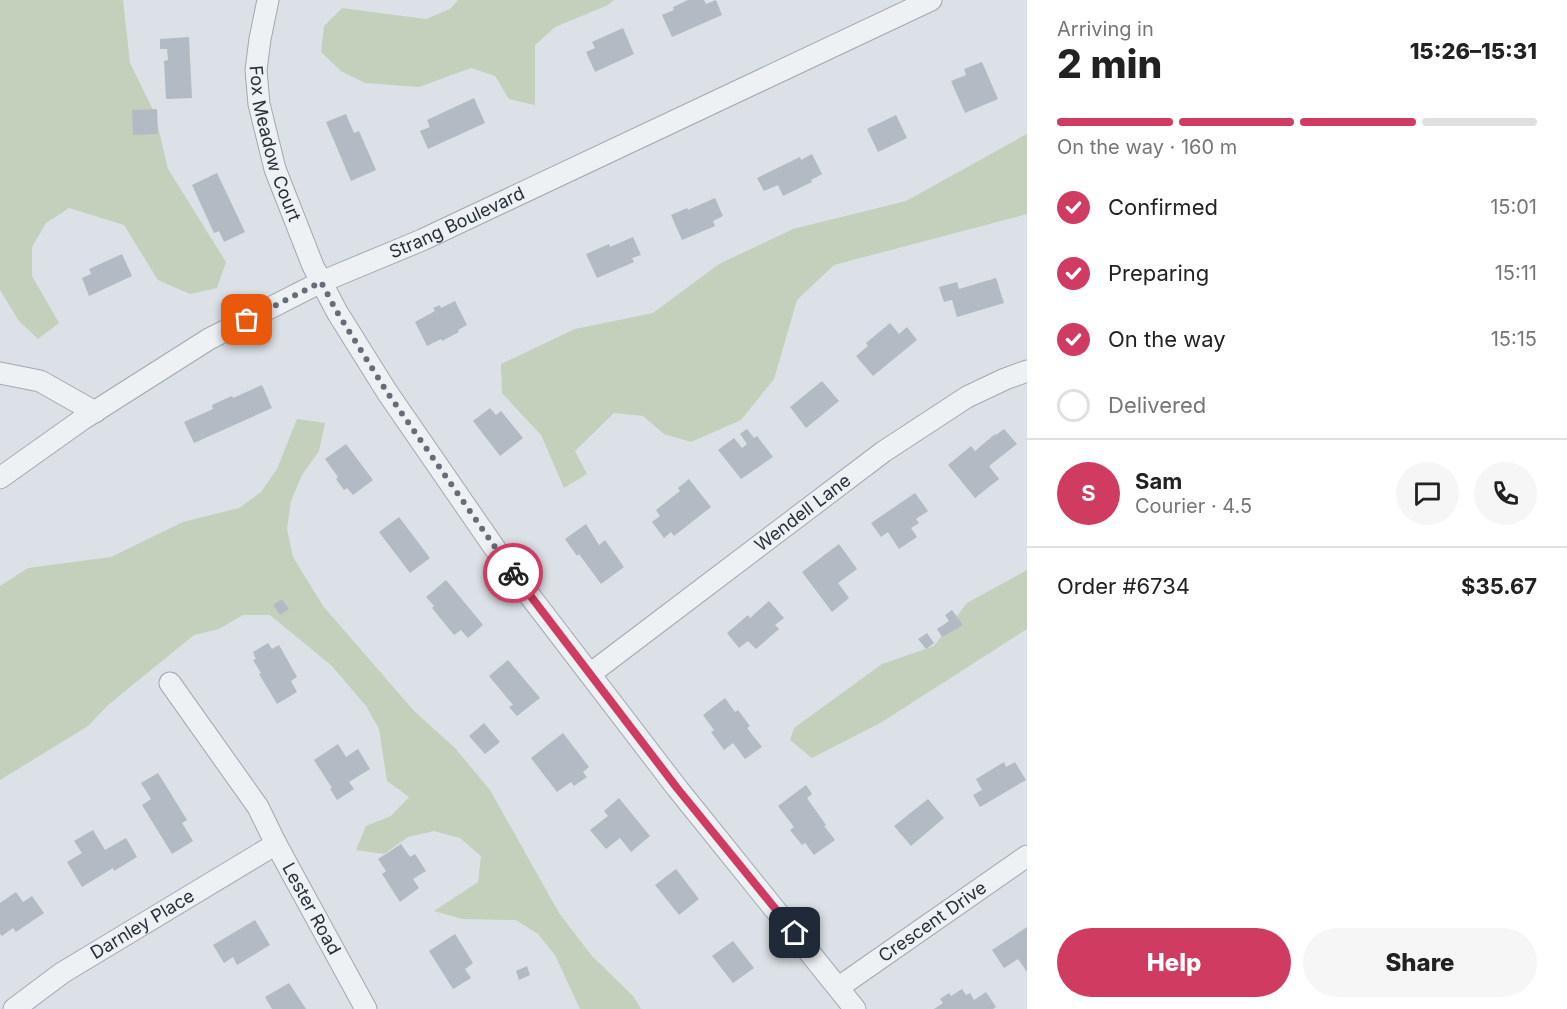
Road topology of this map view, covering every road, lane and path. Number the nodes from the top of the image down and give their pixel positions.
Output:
1 (268, 0) edge
2 (931, 0) edge
3 (321, 282) junction
4 (1027, 371) edge
5 (0, 373) edge
6 (95, 412) junction
7 (0, 478) edge
8 (590, 674) junction
9 (170, 683) dead end
10 (276, 844) junction
11 (1027, 856) edge
12 (838, 987) junction
13 (14, 1009) edge
14 (366, 1009) edge
15 (855, 1009) edge

1 - 3 street, Fox Meadow Court
2 - 3 street, Strang Boulevard
3 - 6 street, Strang Boulevard
3 - 8 street, Fox Meadow Court
4 - 8 street, Wendell Lane
5 - 6 street
6 - 7 street, Strang Boulevard
8 - 12 street, Fox Meadow Court
9 - 10 street, Lester Road
10 - 13 street, Darnley Place
10 - 14 street, Lester Road
11 - 12 street, Crescent Drive
12 - 15 street, Fox Meadow Court

